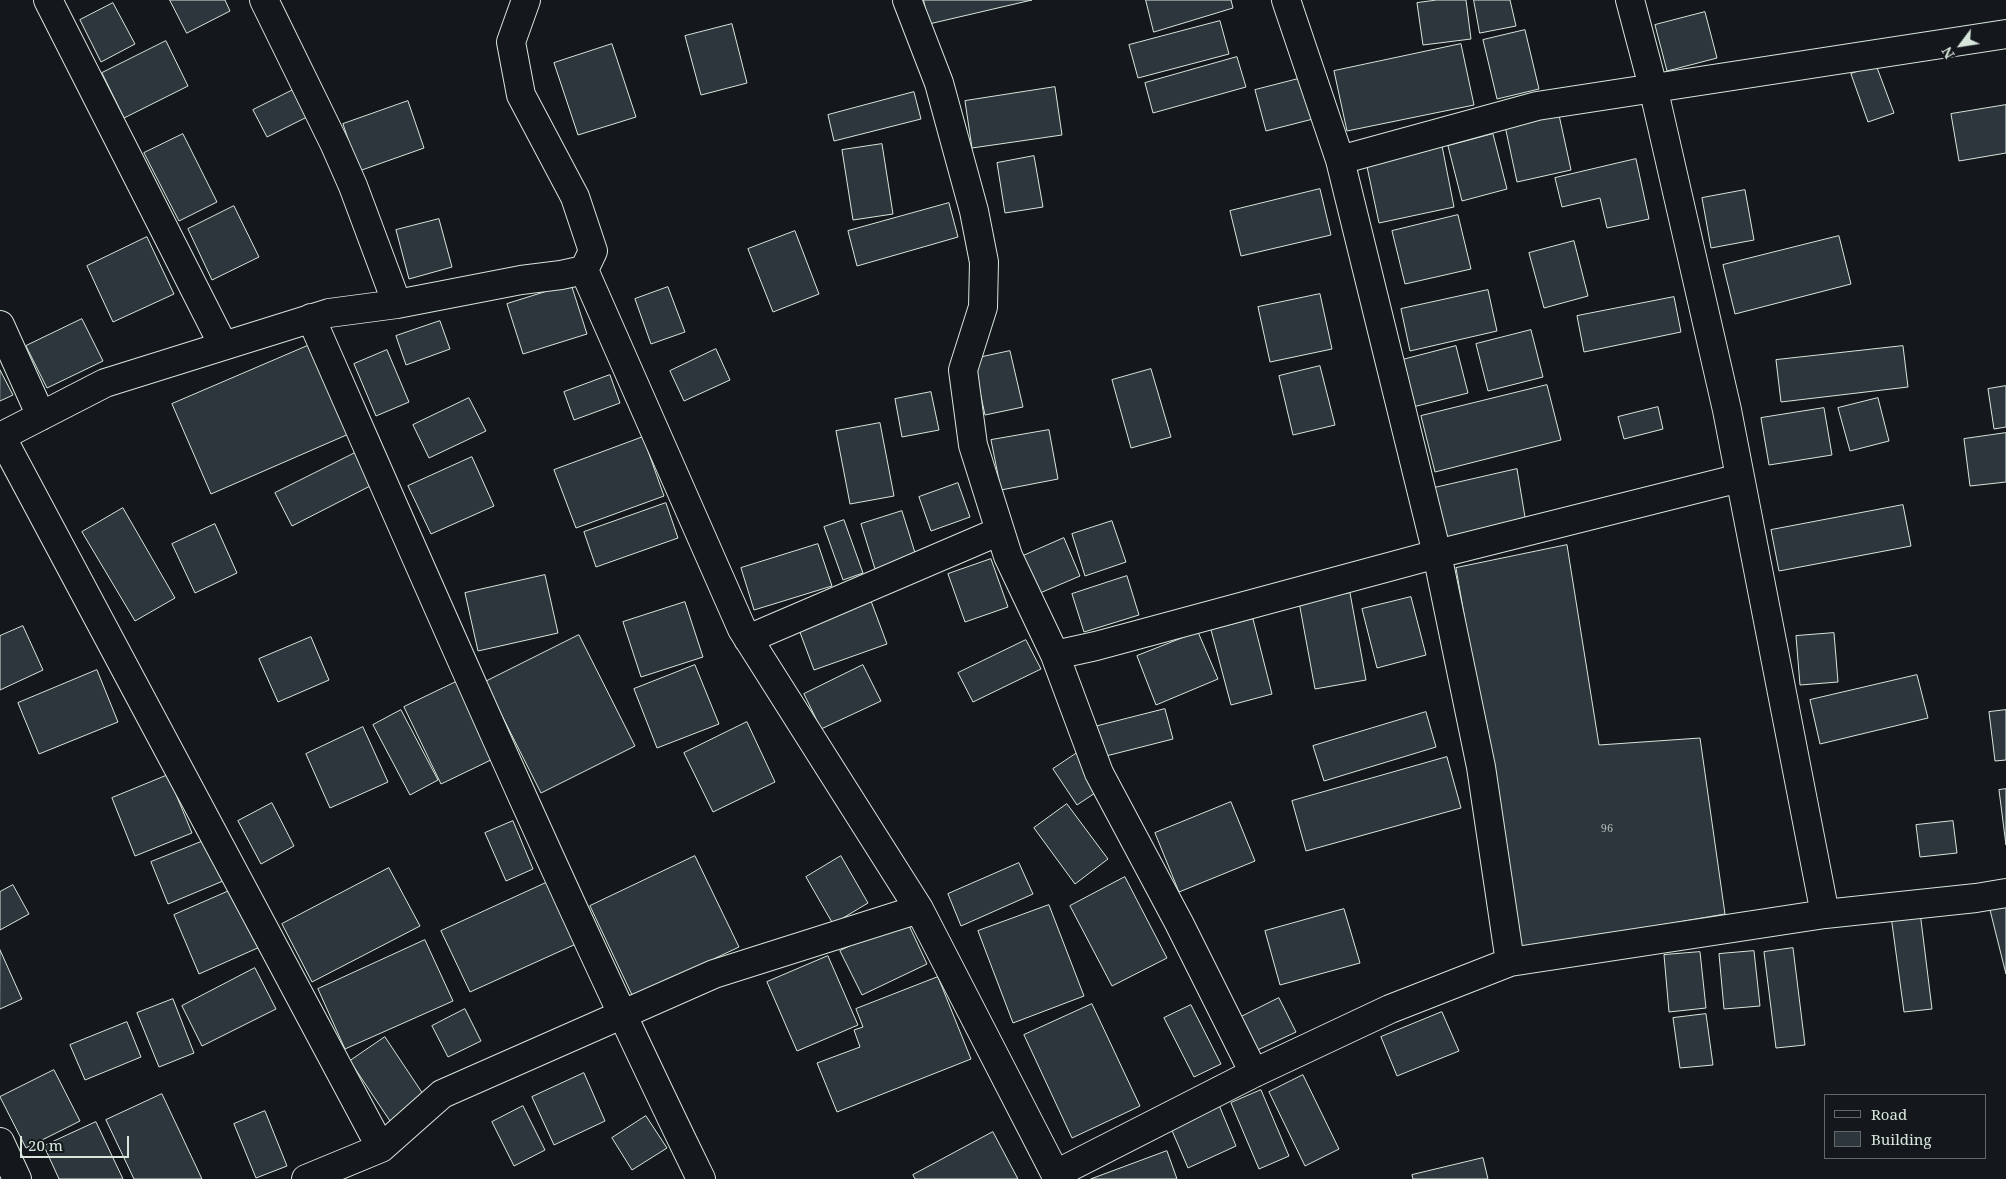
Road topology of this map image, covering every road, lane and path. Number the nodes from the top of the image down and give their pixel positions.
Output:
1 (48, 0) edge
2 (264, 0) edge
3 (526, 0) edge
4 (907, 0) edge
5 (1286, 0) edge
6 (1630, 0) edge
7 (2006, 34) edge
8 (1652, 87) junction
9 (1340, 160) junction
10 (584, 270) junction
11 (397, 304) junction
12 (311, 318) junction
13 (0, 325) edge
14 (223, 345) junction
15 (41, 416) junction
16 (1, 437) edge
17 (1740, 478) junction
18 (1000, 531) junction
19 (1437, 554) junction
20 (748, 639) junction
21 (1055, 655) junction
22 (2006, 893) edge
23 (919, 909) junction
24 (1826, 914) junction
25 (1510, 962) junction
26 (621, 1015) junction
27 (1254, 1073) junction
28 (0, 1142) edge
29 (381, 1148) junction
30 (1057, 1176) edge
31 (17, 1179) edge
32 (306, 1179) edge
33 (701, 1179) edge

1 - 14 street
2 - 11 street
3 - 10 street
4 - 18 street
5 - 9 street
6 - 8 street
7 - 8 street
8 - 9 street
8 - 17 street
9 - 19 street
10 - 11 street
10 - 20 street
11 - 12 street
12 - 14 street
12 - 26 street
13 - 15 street
14 - 15 street
15 - 16 street
16 - 29 street
17 - 19 street
17 - 24 street
18 - 20 street
18 - 21 street
19 - 21 street
19 - 25 street
20 - 23 street
21 - 27 street
22 - 24 street
23 - 26 street
23 - 30 street
24 - 25 street
25 - 27 street
26 - 29 street
26 - 33 street
27 - 30 street
28 - 31 street
29 - 32 street

